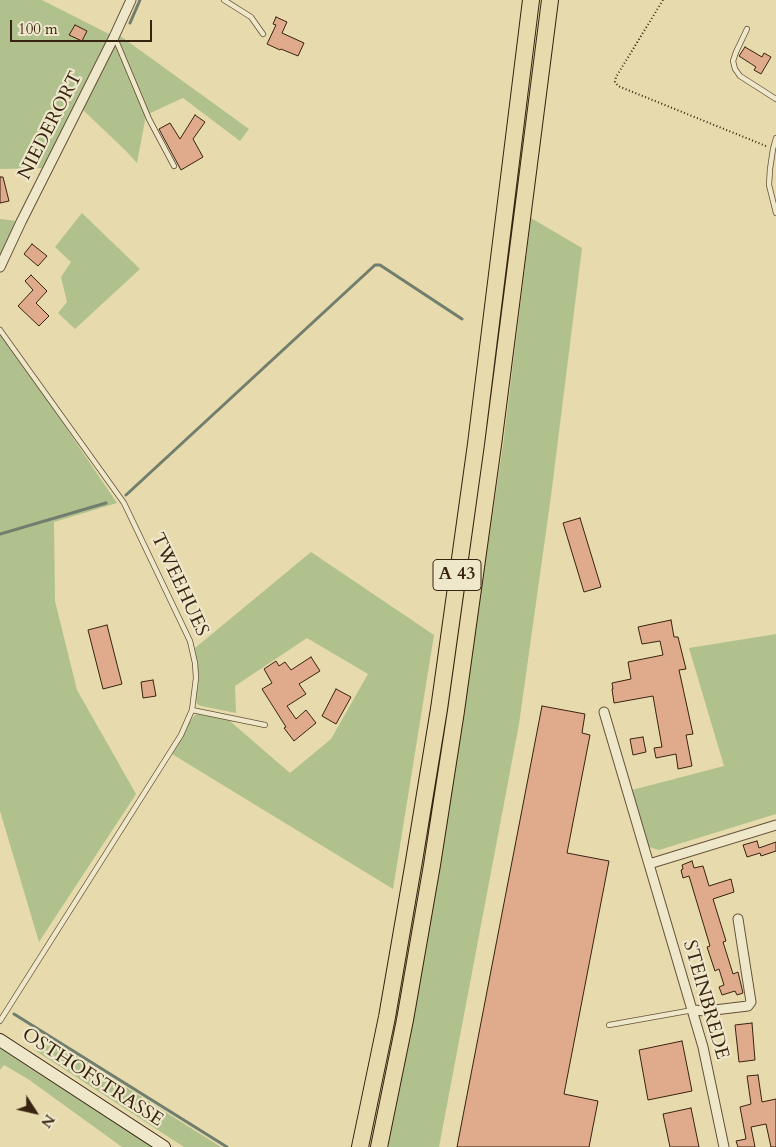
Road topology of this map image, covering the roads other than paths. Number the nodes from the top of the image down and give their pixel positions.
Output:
1 (130, 0) edge
2 (224, 0) edge
3 (531, 0) edge
4 (550, 0) edge
5 (747, 29) dead end
6 (263, 34) dead end
7 (114, 37) junction
8 (776, 99) edge
9 (776, 138) edge
10 (174, 166) dead end
11 (776, 213) edge
12 (0, 267) edge
13 (0, 330) edge
14 (192, 710) junction
15 (604, 712) dead end
16 (265, 725) dead end
17 (776, 825) edge
18 (649, 864) junction
19 (738, 919) dead end
20 (693, 1010) junction
21 (0, 1021) edge
22 (609, 1025) dead end
23 (0, 1040) edge
24 (164, 1147) edge
25 (360, 1147) edge
26 (379, 1147) edge
27 (724, 1147) edge

1 - 7 street, NIEDERORT
2 - 6 lane
3 - 25 highway, A 43
4 - 26 highway, A 43
5 - 8 lane
7 - 10 lane
7 - 12 street, NIEDERORT
9 - 11 lane
13 - 14 lane, TWEEHUES
14 - 16 lane
14 - 21 lane, TWEEHUES
15 - 18 street, STEINBREDE
17 - 18 street
18 - 20 street, STEINBREDE
19 - 20 street
20 - 22 lane
20 - 27 street, STEINBREDE
23 - 24 street, OSTHOFSTRASSE

